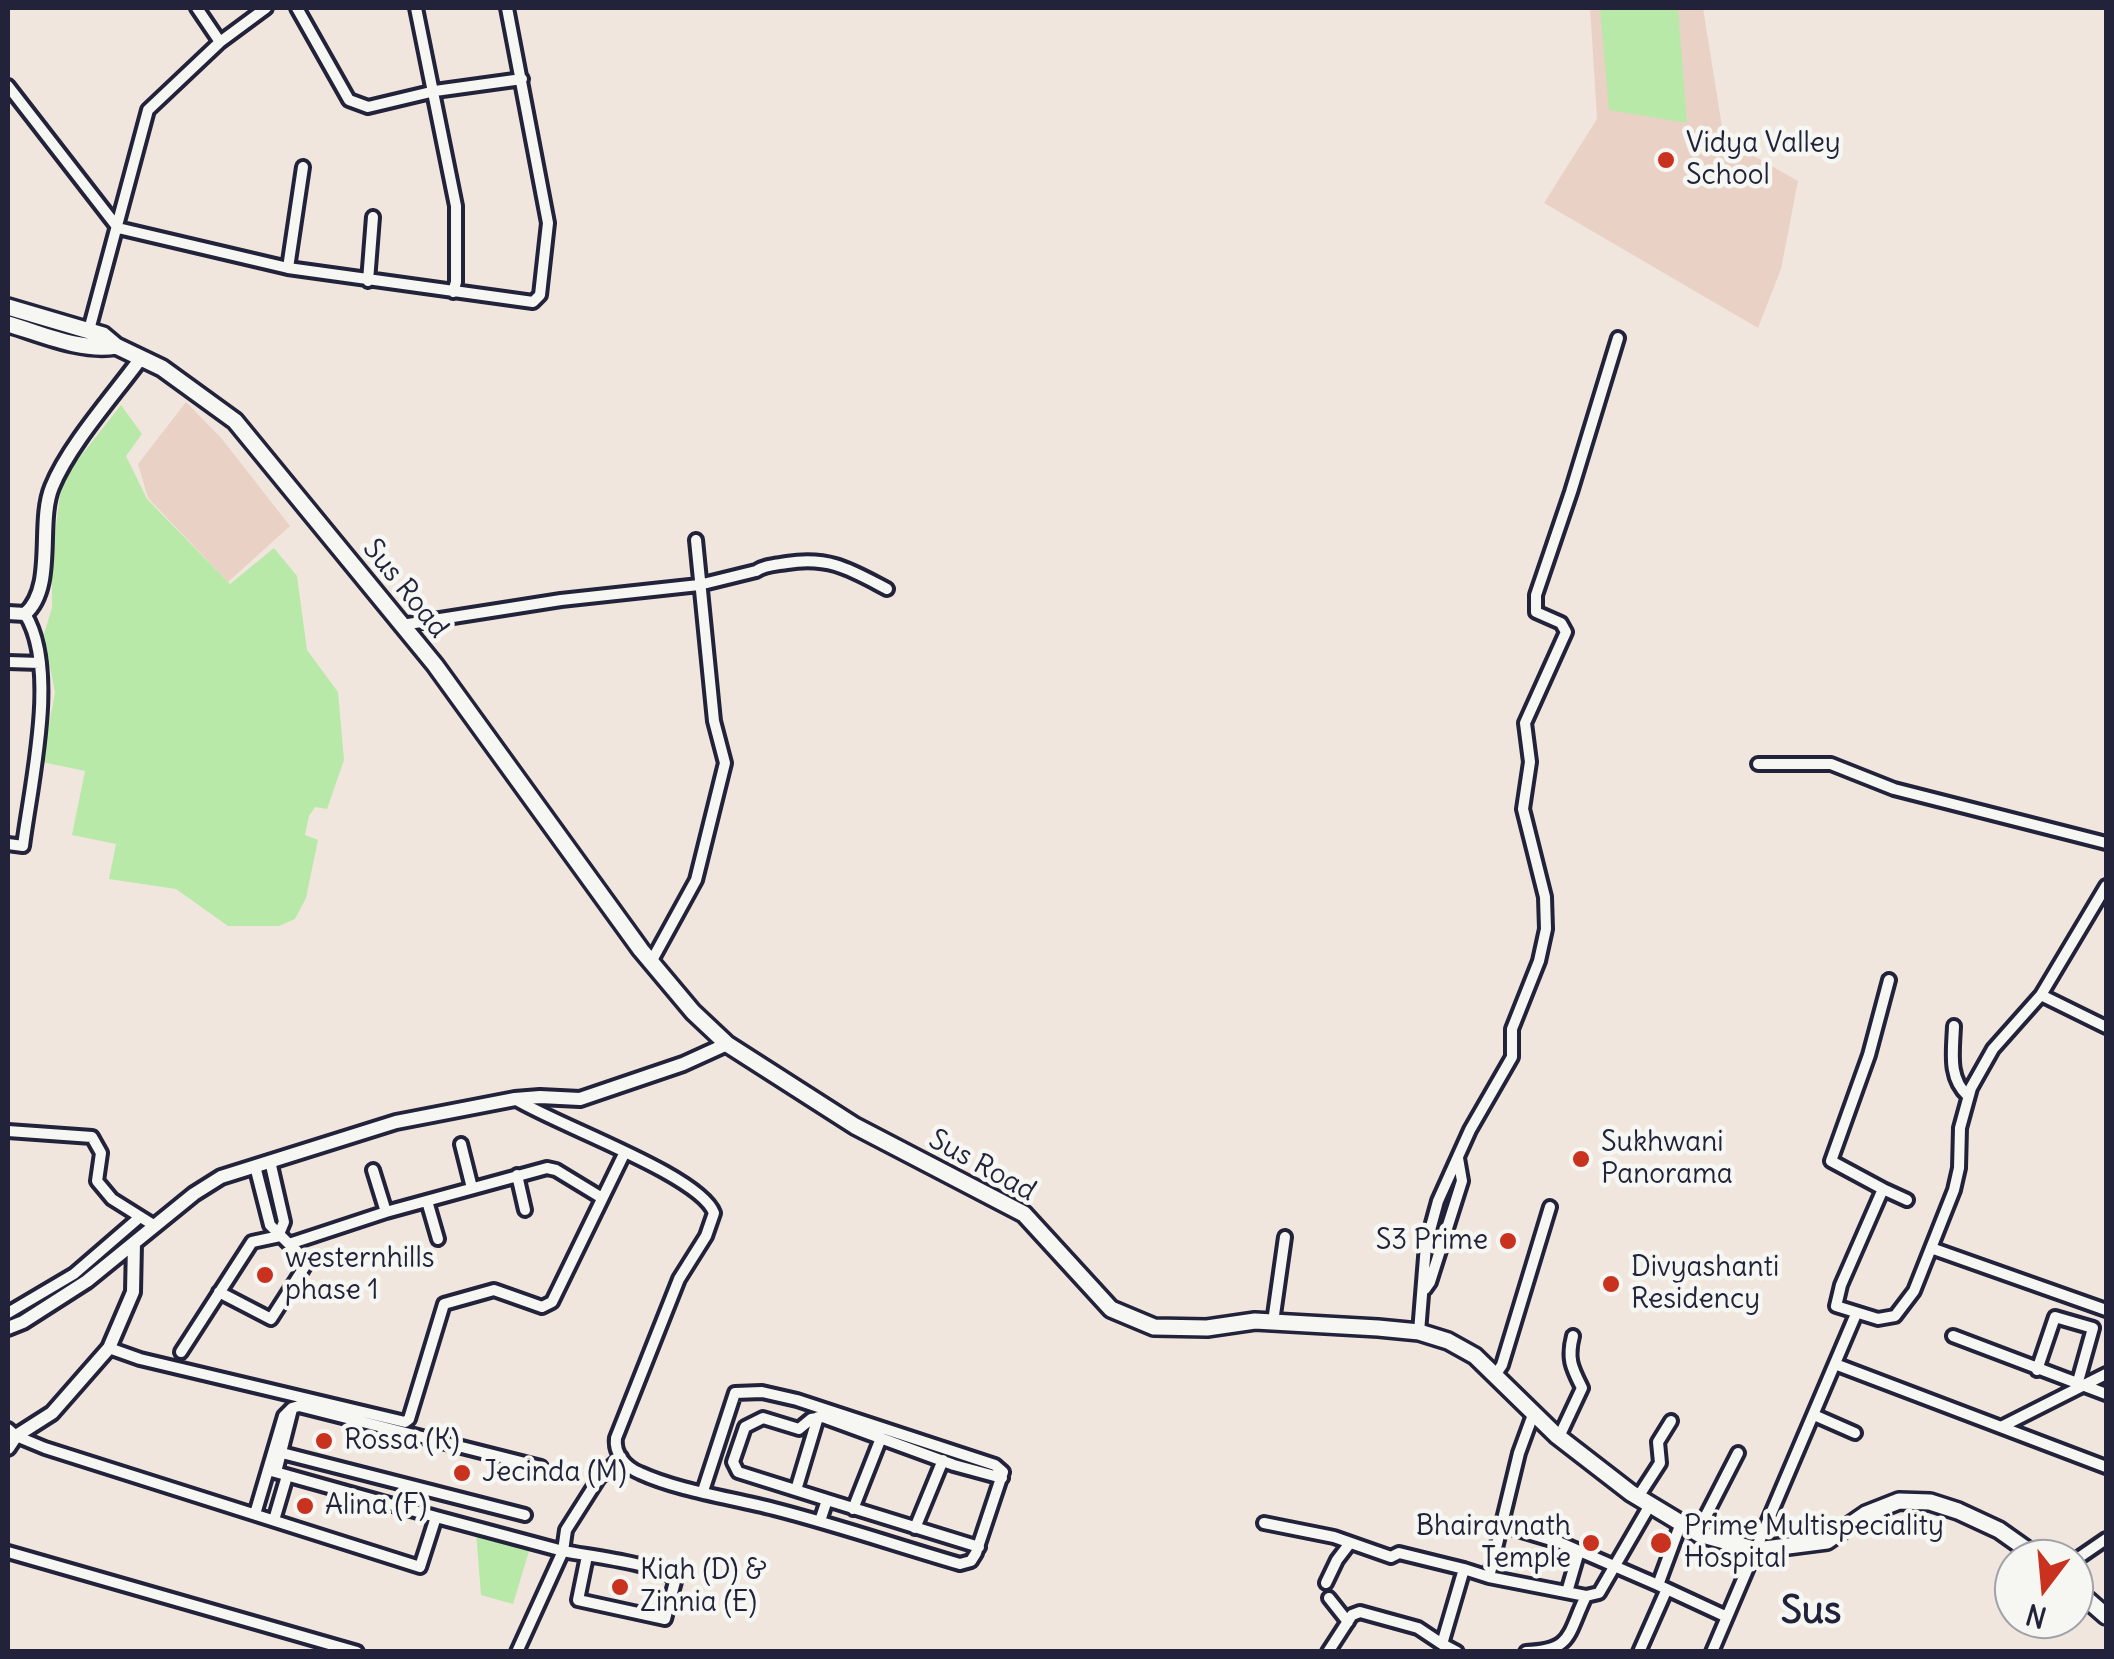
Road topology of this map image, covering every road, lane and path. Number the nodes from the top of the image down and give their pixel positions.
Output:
1 (197, 8) edge
2 (266, 8) edge
3 (297, 8) edge
4 (416, 8) edge
5 (507, 8) edge
6 (220, 42) junction
7 (522, 79) junction
8 (8, 86) edge
9 (435, 92) junction
10 (303, 168) dead end
11 (373, 217) dead end
12 (118, 228) junction
13 (288, 268) junction
14 (368, 281) junction
15 (453, 292) junction
16 (8, 307) edge
17 (8, 324) edge
18 (89, 330) junction
19 (1618, 338) dead end
20 (116, 346) junction
21 (141, 358) junction
22 (696, 540) dead end
23 (699, 585) junction
24 (888, 588) dead end
25 (8, 613) edge
26 (25, 614) junction
27 (402, 625) junction
28 (8, 662) edge
29 (40, 663) junction
30 (1758, 764) dead end
31 (2106, 843) edge
32 (8, 844) edge
33 (2106, 886) edge
34 (651, 962) junction
35 (1889, 980) dead end
36 (2041, 994) junction
37 (1954, 1026) dead end
38 (2106, 1026) edge
39 (727, 1044) junction
40 (1968, 1096) junction
41 (516, 1100) junction
42 (8, 1130) edge
43 (461, 1144) dead end
44 (624, 1154) junction
45 (270, 1161) junction
46 (255, 1166) junction
47 (373, 1170) dead end
48 (516, 1176) junction
49 (472, 1188) junction
50 (1883, 1189) junction
51 (602, 1198) junction
52 (1907, 1200) dead end
53 (427, 1201) junction
54 (1550, 1207) dead end
55 (525, 1210) dead end
56 (386, 1212) junction
57 (140, 1217) junction
58 (155, 1226) junction
59 (283, 1238) junction
60 (438, 1238) dead end
61 (1285, 1238) dead end
62 (134, 1244) junction
63 (1931, 1248) junction
64 (220, 1292) junction
65 (2106, 1310) edge
66 (8, 1313) edge
67 (1856, 1314) junction
68 (1273, 1322) junction
69 (8, 1328) edge
70 (1419, 1332) junction
71 (1573, 1336) dead end
72 (1953, 1336) dead end
73 (109, 1348) junction
74 (181, 1352) dead end
75 (1836, 1364) junction
76 (2038, 1367) junction
77 (1496, 1374) junction
78 (2106, 1374) edge
79 (2079, 1383) junction
80 (2106, 1394) edge
81 (292, 1408) junction
82 (1534, 1412) junction
83 (1814, 1415) junction
84 (818, 1416) junction
85 (1671, 1421) dead end
86 (2001, 1427) junction
87 (1855, 1434) dead end
88 (1559, 1437) junction
89 (10, 1438) edge
90 (881, 1438) junction
91 (1738, 1453) dead end
92 (282, 1454) junction
93 (621, 1457) junction
94 (942, 1460) junction
95 (540, 1466) dead end
96 (2106, 1466) edge
97 (277, 1473) junction
98 (1002, 1478) junction
99 (796, 1490) junction
100 (703, 1491) junction
101 (827, 1500) junction
102 (1644, 1501) junction
103 (853, 1509) junction
104 (256, 1514) junction
105 (525, 1515) dead end
106 (436, 1517) junction
107 (274, 1520) junction
108 (820, 1522) junction
109 (1264, 1523) dead end
110 (1681, 1523) junction
111 (1501, 1525) junction
112 (915, 1528) junction
113 (1696, 1532) junction
114 (2012, 1539) edge
115 (1350, 1543) junction
116 (979, 1547) junction
117 (1757, 1550) junction
118 (563, 1551) junction
119 (1580, 1551) junction
120 (8, 1552) edge
121 (587, 1556) junction
122 (1614, 1567) junction
123 (1464, 1569) junction
124 (1489, 1577) junction
125 (1326, 1583) dead end
126 (1662, 1588) junction
127 (1568, 1592) junction
128 (1586, 1596) junction
129 (1329, 1598) dead end
130 (1728, 1617) junction
131 (1348, 1622) junction
132 (1442, 1644) junction
133 (358, 1652) edge
134 (516, 1652) edge
135 (1328, 1652) edge
136 (1456, 1652) edge
137 (1526, 1652) edge
138 (1639, 1652) edge
139 (1712, 1652) edge

1 - 6 street
2 - 6 street
3 - 9 street
4 - 9 street
5 - 7 street
6 - 12 street
7 - 9 street
7 - 15 street
8 - 12 street
9 - 15 street
10 - 13 street
11 - 14 street
12 - 13 street
12 - 18 street
13 - 14 street
14 - 15 street
16 - 18 main road, Sus Road
17 - 20 main road, Sus Road
18 - 20 main road, Sus Road
19 - 70 street
20 - 21 main road, Sus Road
21 - 26 street
21 - 27 main road, Sus Road
22 - 23 street
23 - 24 street
23 - 27 street
23 - 34 street
25 - 26 street
26 - 29 street
27 - 34 main road, Sus Road
28 - 29 street
29 - 32 street
30 - 31 street
33 - 36 street
34 - 39 main road, Sus Road
35 - 50 street
36 - 38 street
36 - 40 street
37 - 40 street
39 - 41 street
39 - 68 main road, Sus Road
40 - 63 street
41 - 44 street
41 - 45 street
42 - 57 street
43 - 49 street
44 - 51 street
44 - 93 street
45 - 46 street
45 - 59 street
46 - 58 street
46 - 59 street
47 - 56 street
48 - 49 street
48 - 51 street
48 - 55 street
49 - 53 street
50 - 52 street
50 - 67 street
51 - 73 street
53 - 56 street
53 - 60 street
54 - 77 street
56 - 59 street
57 - 58 street
57 - 66 street
58 - 62 street
59 - 64 street
59 - 64 street
61 - 68 street
62 - 69 street
62 - 73 street
63 - 65 street
63 - 67 street
64 - 74 street
67 - 75 street
68 - 70 main road, Sus Road
70 - 77 main road, Sus Road
71 - 88 street
72 - 76 street
73 - 89 street
75 - 83 street
75 - 86 street
76 - 79 street
76 - 79 street
77 - 82 main road, Sus Road
78 - 79 street
79 - 80 street
79 - 86 street
81 - 92 street
81 - 95 street
81 - 97 street
82 - 88 main road, Sus Road
82 - 111 street
83 - 87 street
83 - 117 street
84 - 90 street
84 - 99 street
84 - 99 street
85 - 102 street
86 - 96 street
88 - 102 main road, Sus Road
89 - 104 street
90 - 94 street
90 - 103 street
91 - 113 street
92 - 97 street
92 - 105 street
93 - 100 street
93 - 118 street
94 - 98 street
94 - 112 street
97 - 104 street
97 - 106 street
97 - 107 street
98 - 100 street
98 - 116 street
99 - 101 street
100 - 108 street
101 - 103 street
101 - 108 street
102 - 110 main road, Sus Road
102 - 122 street
103 - 112 street
104 - 107 street
106 - 107 street
106 - 118 street
108 - 116 street
109 - 115 street
110 - 113 main road, Sus Road
110 - 126 street
111 - 119 street
111 - 124 street
112 - 116 street
113 - 117 main road, Sus Road
114 - 117 main road, Sus Road
115 - 123 street
115 - 125 street
117 - 130 street
118 - 121 street
118 - 134 street
119 - 122 street
119 - 127 street
120 - 133 street
121 - 121 street
122 - 126 street
122 - 128 street
123 - 124 street
123 - 132 street
124 - 127 street
126 - 130 street
126 - 138 street
127 - 128 street
128 - 137 street
129 - 131 street
130 - 139 street
131 - 132 street
131 - 135 street
132 - 136 street

